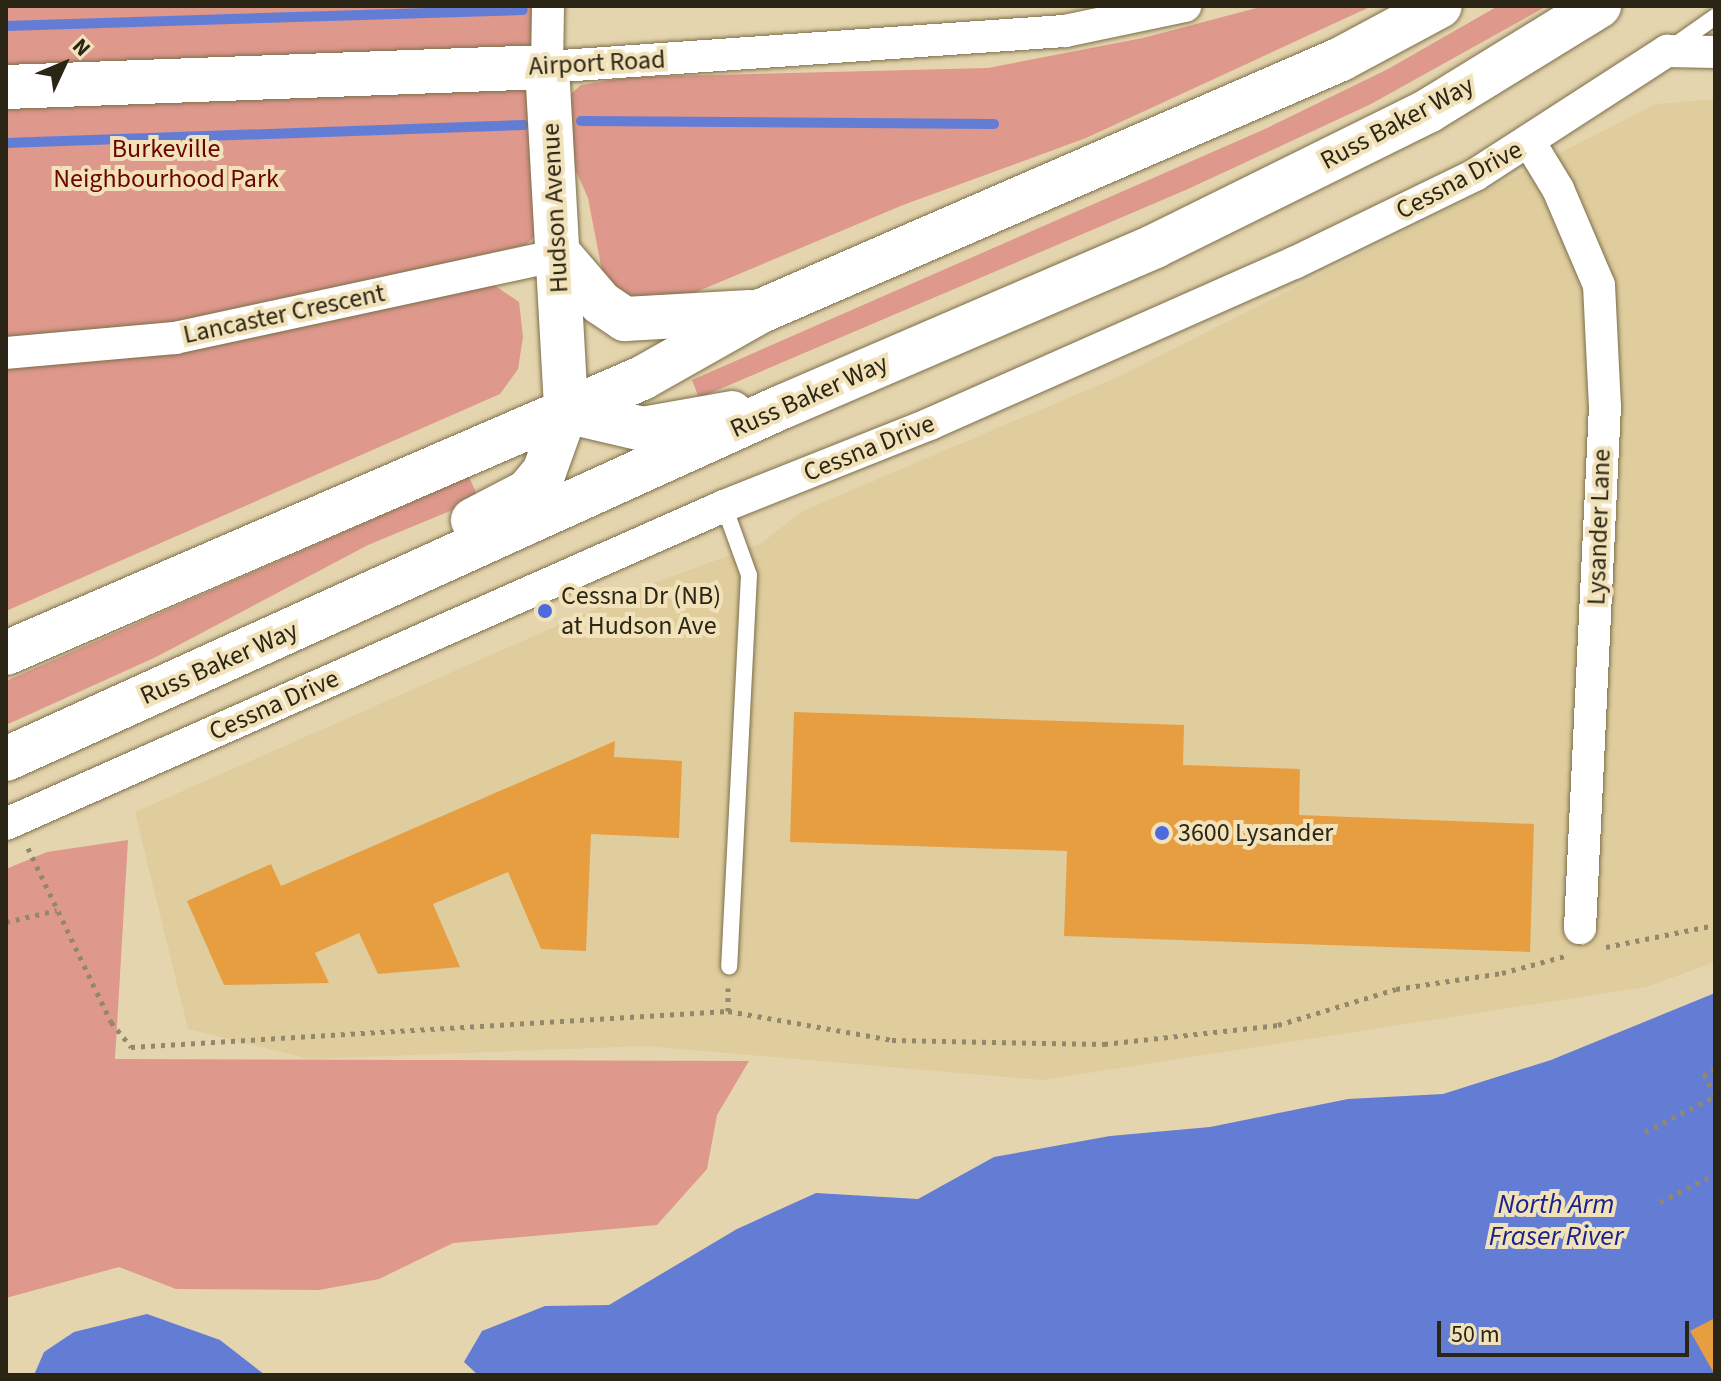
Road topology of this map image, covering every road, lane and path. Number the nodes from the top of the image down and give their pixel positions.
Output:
1 (548, 6) edge
2 (1185, 6) edge
3 (1440, 6) edge
4 (1599, 6) edge
5 (1715, 17) edge
6 (1667, 51) junction
7 (1715, 52) edge
8 (547, 67) junction
9 (6, 87) edge
10 (1530, 143) junction
11 (560, 255) junction
12 (761, 311) junction
13 (6, 353) edge
14 (784, 406) junction
15 (566, 411) junction
16 (724, 506) junction
17 (6, 653) edge
18 (169, 683) junction
19 (6, 759) edge
20 (6, 824) edge
21 (28, 848) dead end
22 (57, 910) junction
23 (6, 922) edge
24 (1715, 925) edge
25 (1585, 943) junction
26 (729, 966) dead end
27 (1715, 1069) edge
28 (1715, 1096) edge
29 (1645, 1132) dead end
30 (1715, 1174) edge
31 (1660, 1202) dead end

1 - 8 street, Hudson Avenue
2 - 8 street, Airport Road
3 - 12 main road
4 - 14 main road, Russ Baker Way
5 - 6 lane
6 - 7 street
6 - 10 street, Cessna Drive
8 - 9 main road, Airport Road
8 - 11 main road, Hudson Avenue
10 - 16 street, Cessna Drive
10 - 25 street, Lysander Lane
11 - 12 main road
11 - 13 street, Lancaster Crescent
11 - 15 main road, Hudson Avenue
12 - 15 main road
14 - 15 main road
14 - 18 main road, Russ Baker Way
15 - 17 main road
15 - 18 main road
16 - 20 street, Cessna Drive
16 - 26 lane
18 - 19 main road, Russ Baker Way
21 - 22 path
22 - 23 path
22 - 25 path
24 - 25 path
27 - 28 path
28 - 29 path
30 - 31 path

